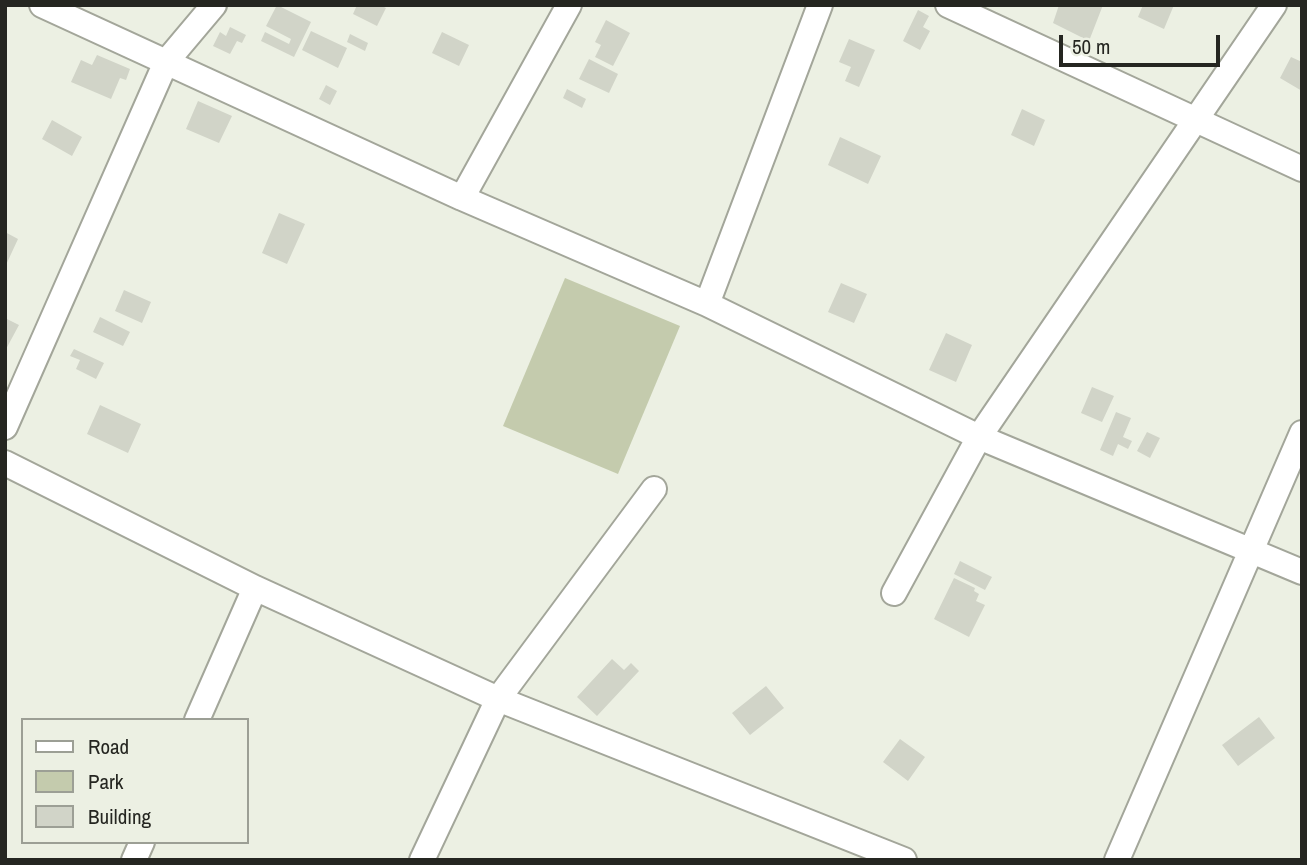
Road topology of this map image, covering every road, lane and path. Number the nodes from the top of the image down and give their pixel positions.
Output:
1 (42, 5) edge
2 (214, 5) edge
3 (569, 5) edge
4 (820, 5) edge
5 (948, 5) edge
6 (1273, 5) edge
7 (166, 62) junction
8 (1196, 120) junction
9 (1302, 169) edge
10 (462, 198) junction
11 (707, 304) junction
12 (5, 427) edge
13 (1302, 433) edge
14 (979, 437) junction
15 (5, 463) edge
16 (654, 489) dead end
17 (1250, 550) junction
18 (1302, 572) edge
19 (256, 588) junction
20 (894, 593) dead end
21 (498, 699) junction
22 (198, 718) edge
23 (141, 844) edge
24 (134, 860) edge
25 (422, 860) edge
26 (904, 860) edge
27 (1117, 860) edge

1 - 7 street
2 - 7 street
3 - 10 street
4 - 11 street
5 - 8 street
6 - 8 street
7 - 10 street
7 - 12 street
8 - 9 street
8 - 14 street
10 - 11 street
11 - 14 street
13 - 17 street
14 - 17 street
14 - 20 street
15 - 19 street
16 - 21 street
17 - 18 street
17 - 27 street
19 - 21 street
19 - 22 street
21 - 25 street
21 - 26 street
23 - 24 street

